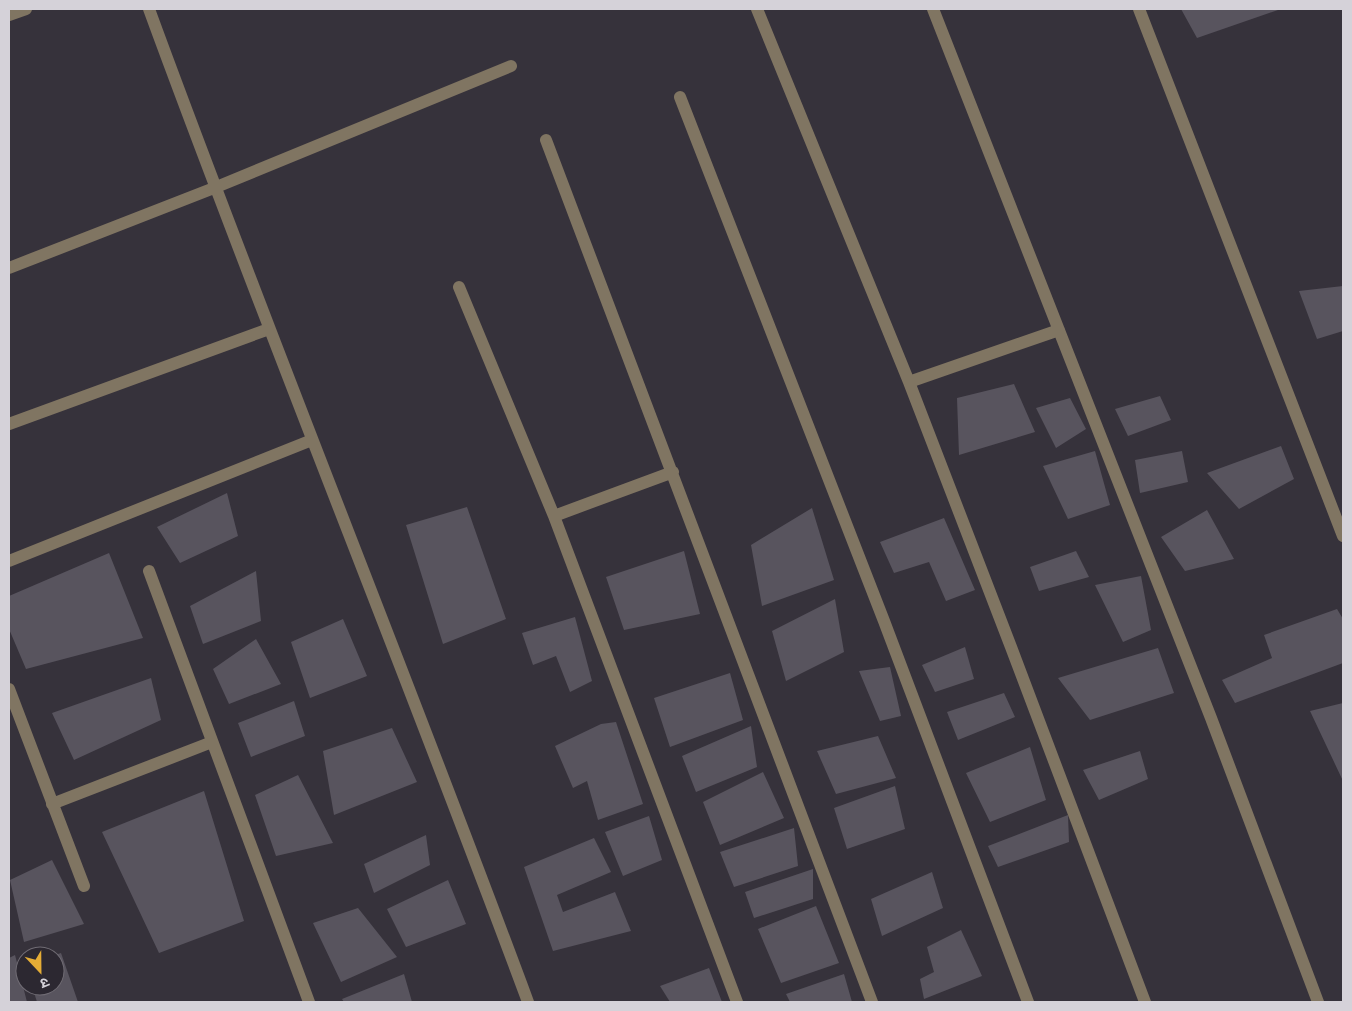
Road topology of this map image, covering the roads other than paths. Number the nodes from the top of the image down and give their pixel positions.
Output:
1 (26, 9) edge
2 (148, 9) edge
3 (757, 9) edge
4 (933, 9) edge
5 (1139, 9) edge
6 (9, 15) edge
7 (511, 66) dead end
8 (680, 97) dead end
9 (546, 140) dead end
10 (214, 188) junction
11 (9, 268) edge
12 (459, 287) dead end
13 (269, 329) junction
14 (1059, 330) junction
15 (909, 382) junction
16 (9, 424) edge
17 (312, 440) junction
18 (673, 472) junction
19 (554, 516) junction
20 (1343, 536) edge
21 (9, 561) edge
22 (149, 571) dead end
23 (9, 689) edge
24 (212, 742) junction
25 (52, 804) junction
26 (84, 886) dead end
27 (309, 1002) edge
28 (528, 1002) edge
29 (737, 1002) edge
30 (872, 1002) edge
31 (1028, 1002) edge
32 (1145, 1002) edge
33 (1318, 1002) edge

1 - 6 street
2 - 10 street
3 - 15 street
4 - 14 street
5 - 20 street
7 - 10 street
8 - 31 street
9 - 18 street
10 - 11 street
10 - 13 street
12 - 19 street
13 - 16 street
13 - 17 street
14 - 15 street
14 - 33 street
15 - 32 street
17 - 21 street
17 - 28 street
18 - 19 street
18 - 30 street
19 - 29 street
22 - 24 street
23 - 25 street
24 - 25 street
24 - 27 street
25 - 26 street

